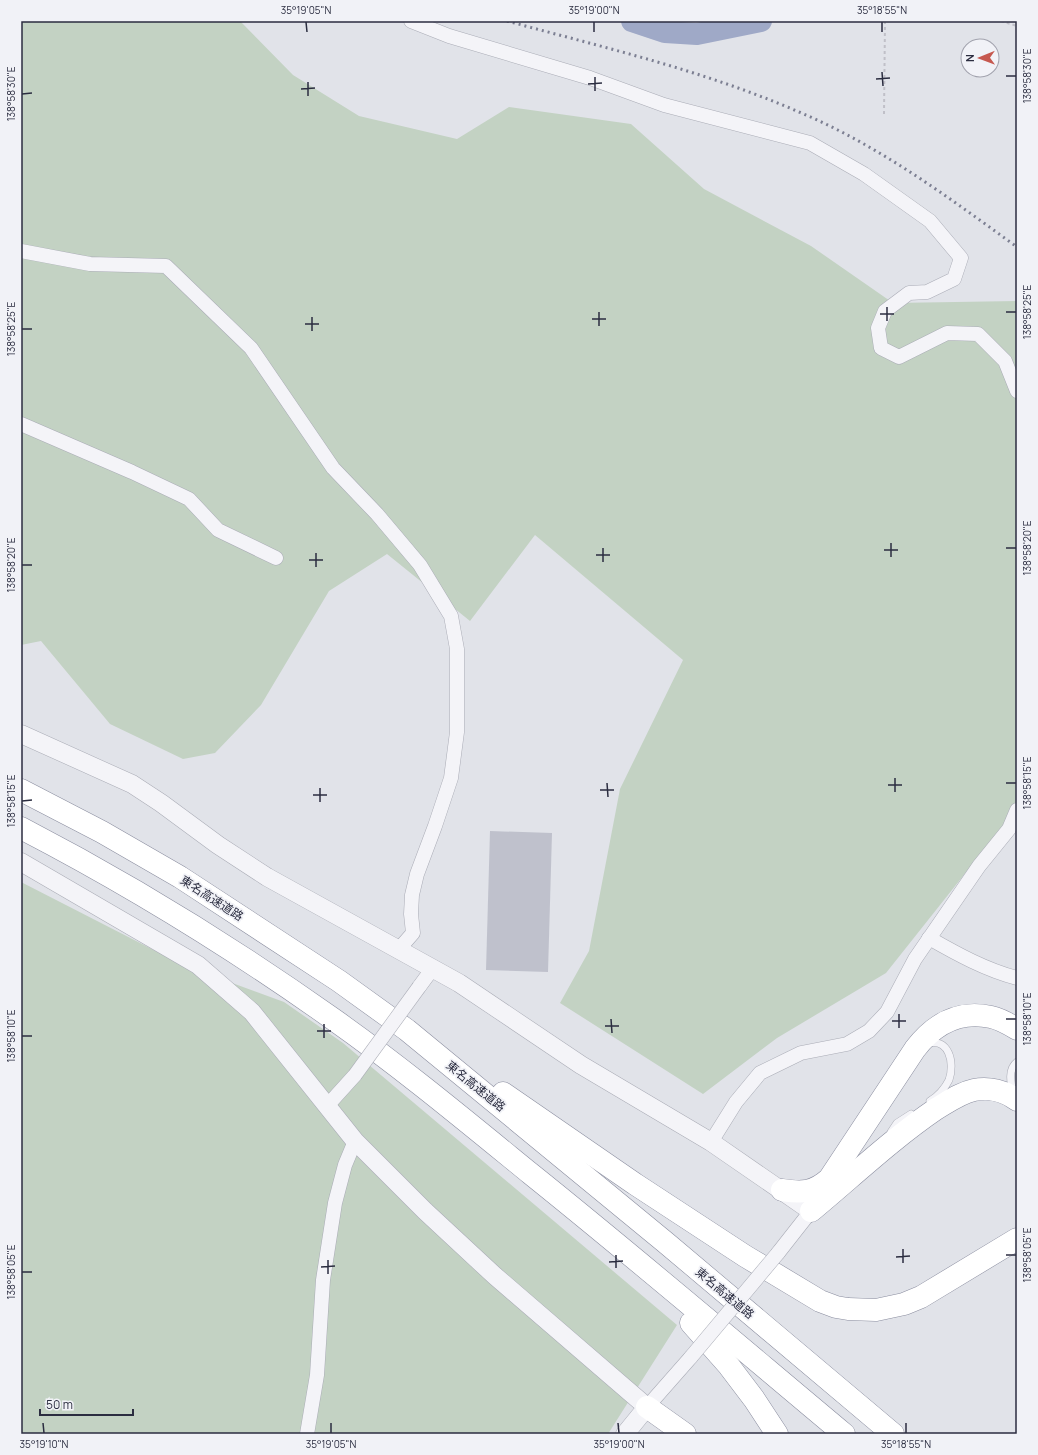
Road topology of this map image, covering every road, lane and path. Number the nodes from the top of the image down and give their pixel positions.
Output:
1 (411, 21) edge
2 (885, 21) edge
3 (1001, 21) edge
4 (1017, 26) edge
5 (884, 114) dead end
6 (21, 251) edge
7 (1017, 391) edge
8 (21, 424) edge
9 (276, 558) dead end
10 (21, 734) edge
11 (21, 790) edge
12 (1017, 810) edge
13 (21, 828) edge
14 (21, 862) edge
15 (929, 938) junction
16 (399, 949) junction
17 (433, 968) junction
18 (1017, 978) edge
19 (1017, 1029) edge
20 (407, 1030) junction
21 (915, 1049) junction
22 (1017, 1062) edge
23 (1017, 1099) edge
24 (327, 1106) junction
25 (355, 1141) junction
26 (711, 1142) junction
27 (888, 1147) junction
28 (782, 1190) junction
29 (811, 1211) junction
30 (583, 1216) junction
31 (1017, 1240) edge
32 (647, 1407) junction
33 (307, 1434) edge
34 (625, 1434) edge
35 (678, 1434) edge
36 (685, 1434) edge
37 (778, 1434) edge
38 (844, 1434) edge
39 (894, 1434) edge

1 - 7 street
2 - 5 path
3 - 4 path
6 - 16 street
8 - 9 street
10 - 16 street
11 - 20 highway, 東名高速道路
12 - 15 street
13 - 30 highway
14 - 24 street
15 - 18 street
15 - 26 street
16 - 17 street
17 - 24 street, bridge
17 - 26 street
19 - 21 highway
20 - 31 highway
20 - 39 highway, 東名高速道路
21 - 27 lane
21 - 28 highway
22 - 23 lane
23 - 27 highway
24 - 25 street
25 - 32 street
25 - 33 street
26 - 28 street
27 - 29 highway
28 - 29 street
29 - 32 street, bridge
30 - 37 highway
30 - 38 highway
32 - 34 street
32 - 35 highway
32 - 36 highway

